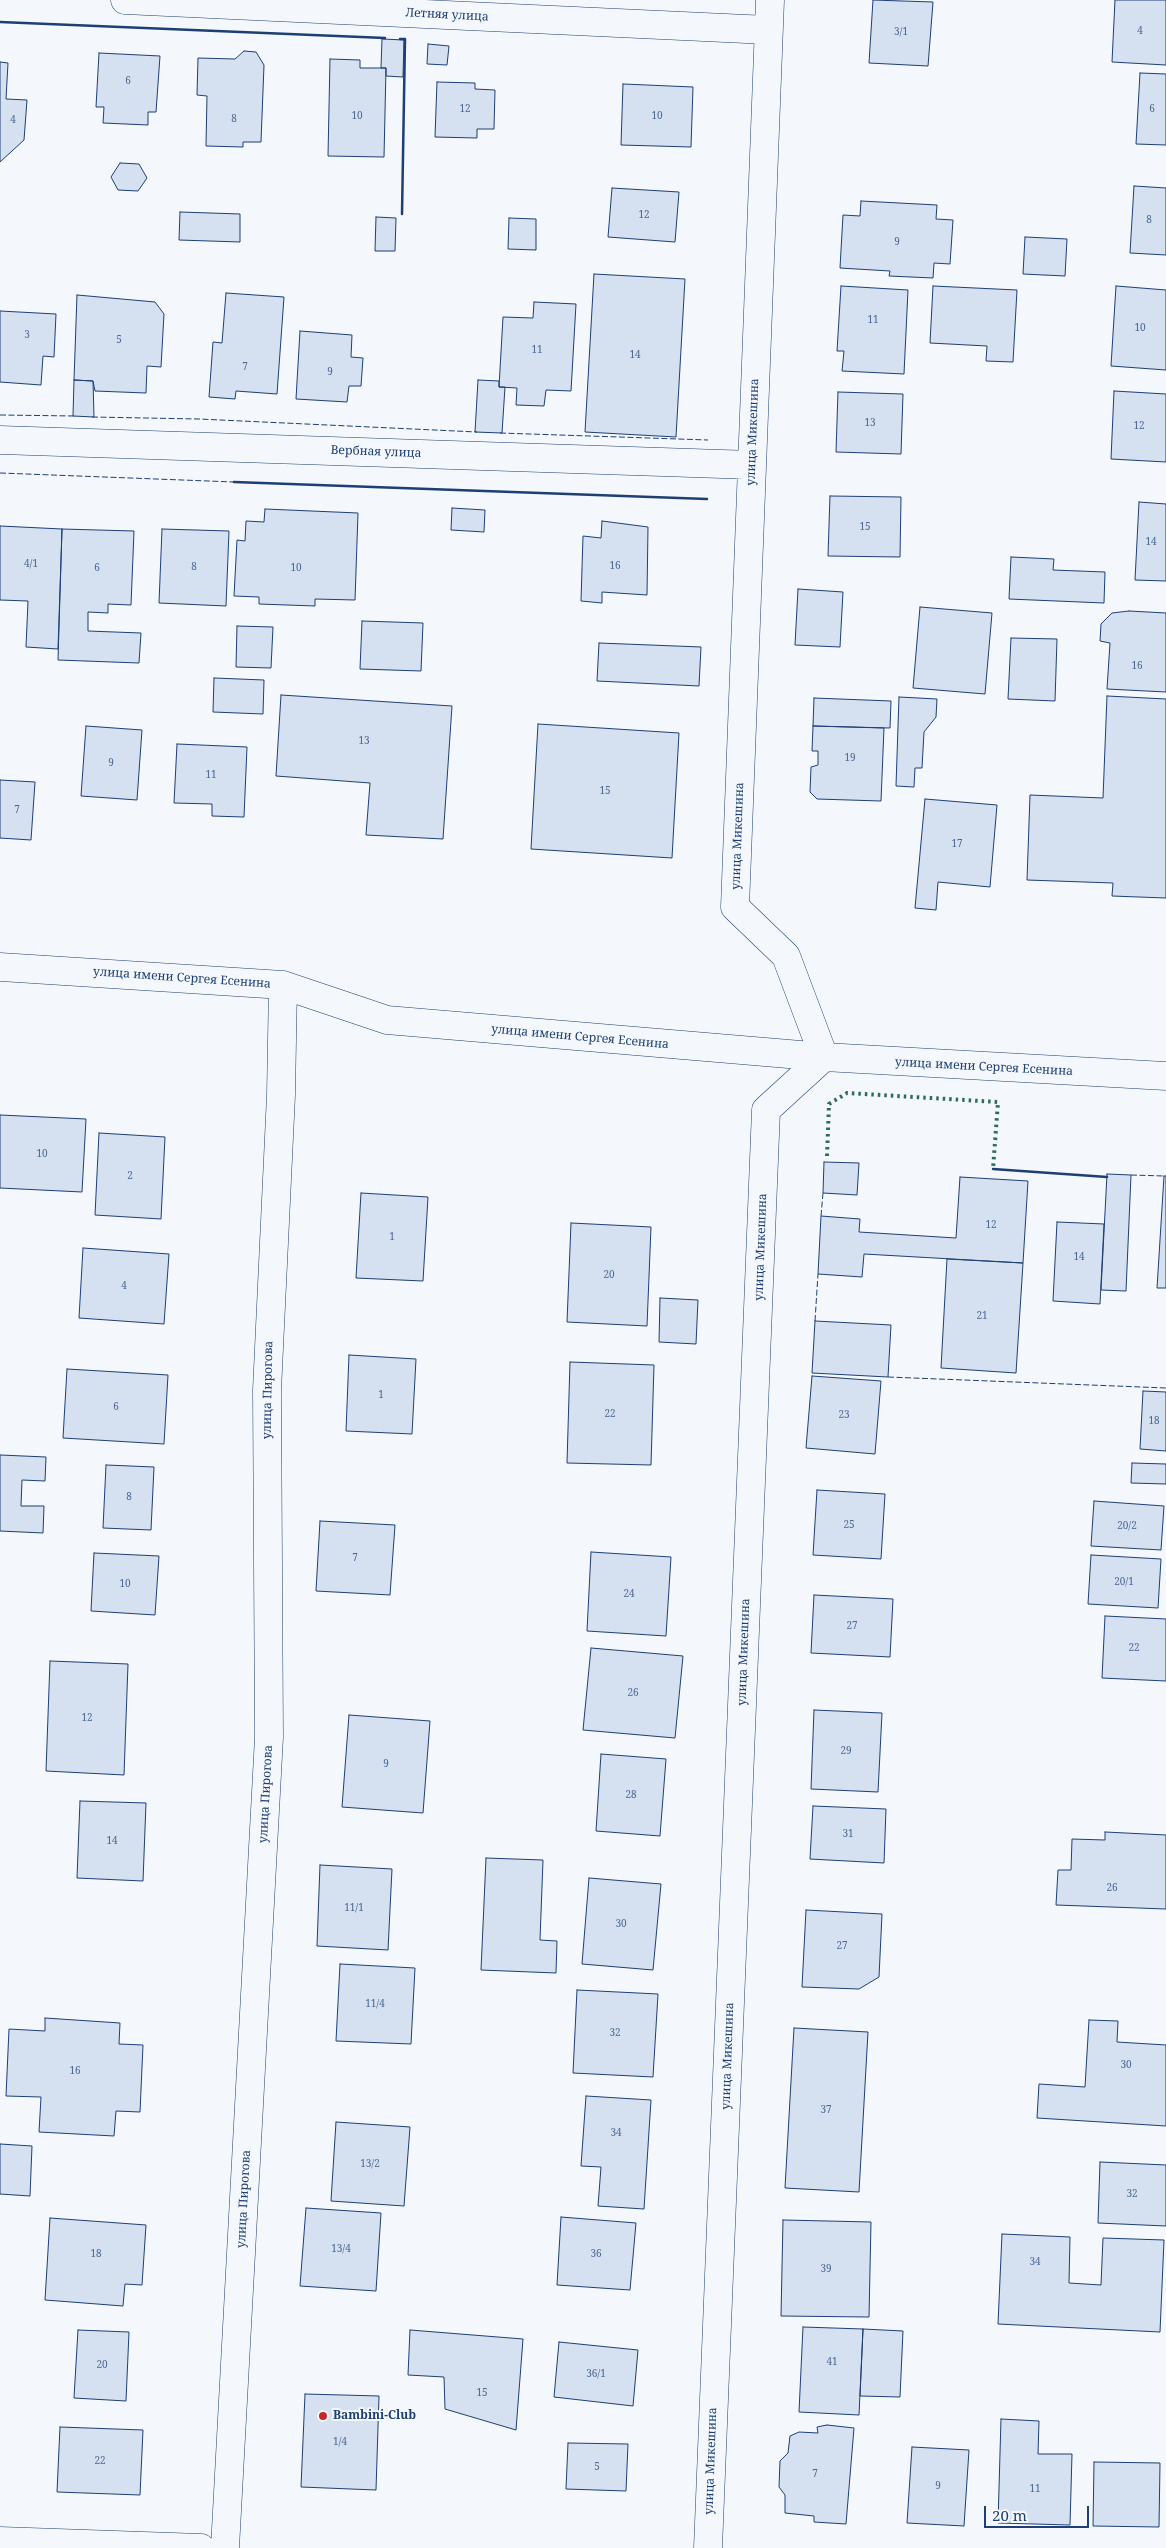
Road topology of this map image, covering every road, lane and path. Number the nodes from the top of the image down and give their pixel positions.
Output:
1 (125, 0) edge
2 (770, 0) edge
3 (768, 30) junction
4 (0, 440) edge
5 (752, 465) junction
6 (0, 967) edge
7 (284, 985) junction
8 (824, 1057) junction
9 (1166, 1076) edge
10 (0, 2541) edge
11 (202, 2548) edge
12 (225, 2548) edge
13 (708, 2548) edge

1 - 3 street, Летняя улица
2 - 3 street, улица Микешина
3 - 5 street, улица Микешина
4 - 5 street, Вербная улица
5 - 8 street, улица Микешина
6 - 7 street, улица имени Сергея Есенина
7 - 8 street, улица имени Сергея Есенина
7 - 12 street, улица Пирогова
8 - 9 street, улица имени Сергея Есенина
8 - 13 street, улица Микешина
10 - 11 street

